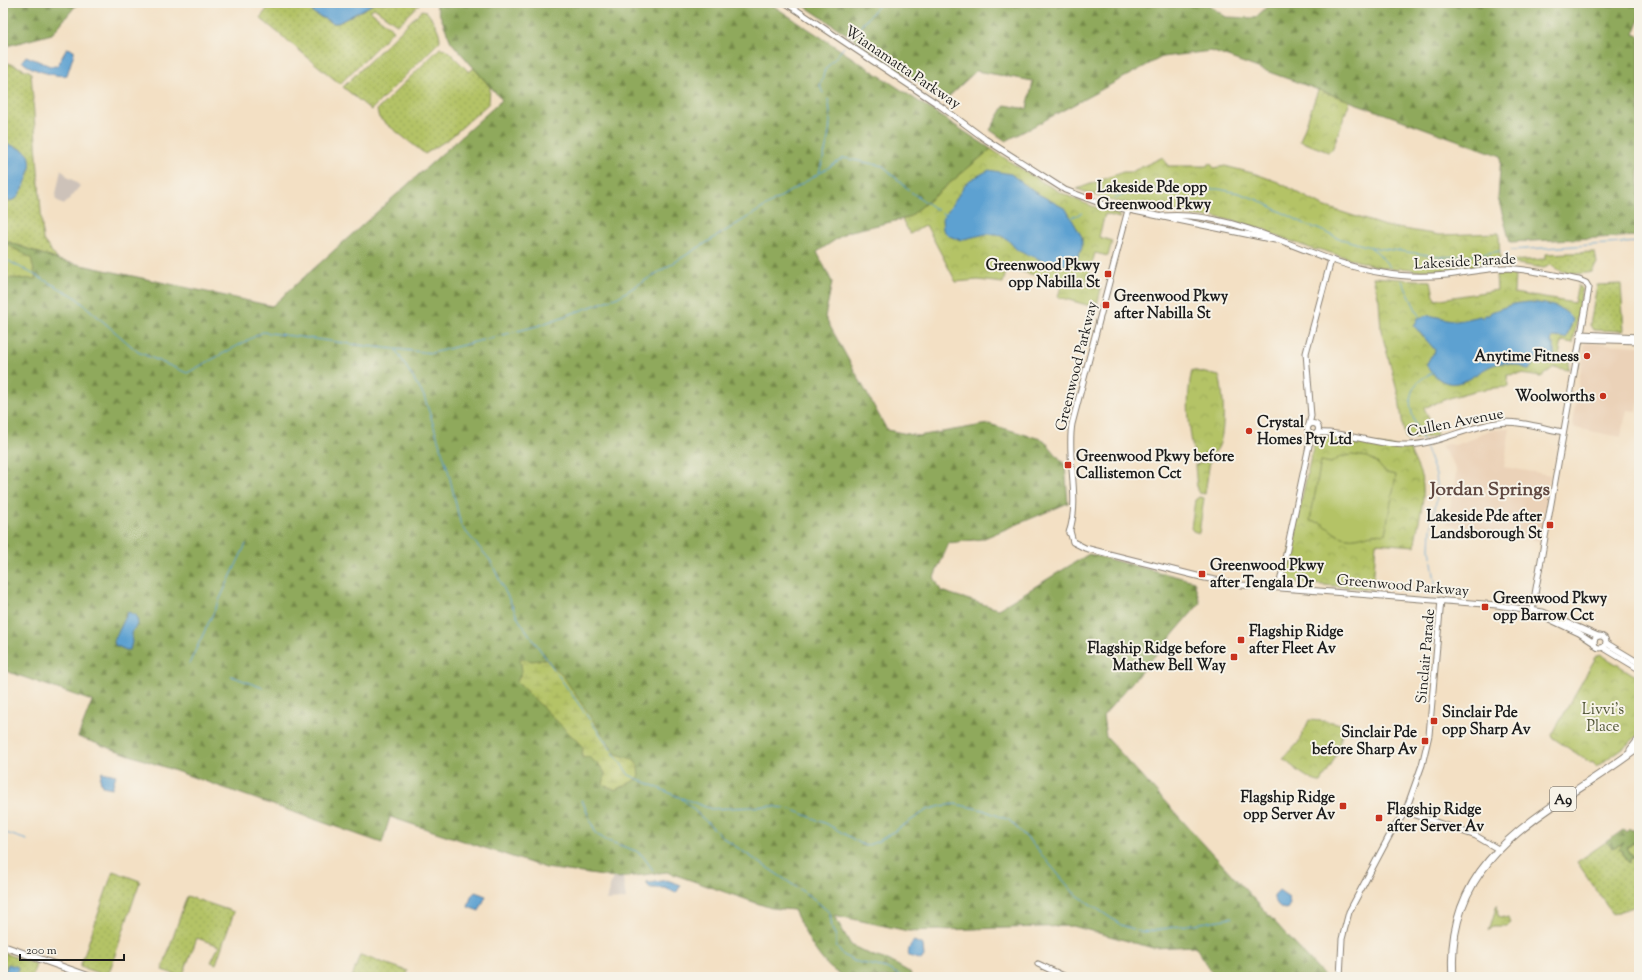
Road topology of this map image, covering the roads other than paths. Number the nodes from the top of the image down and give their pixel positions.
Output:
1 (786, 3) edge
2 (1006, 153) joint
3 (1128, 210) junction
4 (1331, 260) junction
5 (1581, 336) junction
6 (1639, 337) edge
7 (1639, 342) edge
8 (1311, 416) junction
9 (1309, 425) junction
10 (1317, 425) junction
11 (1564, 432) junction
12 (1309, 433) junction
13 (1327, 433) junction
14 (1316, 434) junction
15 (1310, 442) junction
16 (1279, 587) junction
17 (1441, 600) junction
18 (1532, 611) junction
19 (1598, 636) junction
20 (1594, 643) junction
21 (1605, 645) junction
22 (1639, 663) edge
23 (1639, 669) edge
24 (1639, 740) edge
25 (1639, 747) edge
26 (1630, 752) junction
27 (1407, 806) junction
28 (1410, 813) junction
29 (1404, 814) junction
30 (1498, 849) junction
31 (3, 946) edge
32 (1038, 964) dead end
33 (91, 977) edge
34 (1066, 977) edge
35 (1340, 977) edge
36 (1453, 977) edge

1 - 2 street, Wianamatta Parkway
2 - 3 street, Lakeside Parade
3 - 4 street, Lakeside Parade
3 - 16 street, Greenwood Parkway
4 - 5 street, Lakeside Parade
4 - 8 street
5 - 6 street
5 - 7 street
5 - 11 street, Lakeside Parade
8 - 9 street
8 - 10 street, Cullen Avenue
9 - 10 street
9 - 12 street
10 - 13 street, Cullen Avenue
10 - 14 street
11 - 13 street, Cullen Avenue
11 - 18 street, Lakeside Parade
12 - 14 street
12 - 15 street
13 - 14 street, Cullen Avenue
14 - 15 street
15 - 16 street
16 - 17 street, Greenwood Parkway
17 - 18 street, Greenwood Parkway
17 - 27 street, Sinclair Parade
18 - 19 street, Greenwood Parkway
18 - 20 street, Greenwood Parkway
19 - 20 street
19 - 21 street, Greenwood Parkway
20 - 21 street, Greenwood Parkway
21 - 22 street
21 - 23 street
24 - 26 highway, A9
25 - 26 highway, A9
26 - 30 highway, A9
27 - 28 street
27 - 29 street
28 - 29 street
28 - 30 street
29 - 35 street
30 - 36 highway, A9
31 - 33 main road
32 - 34 street

